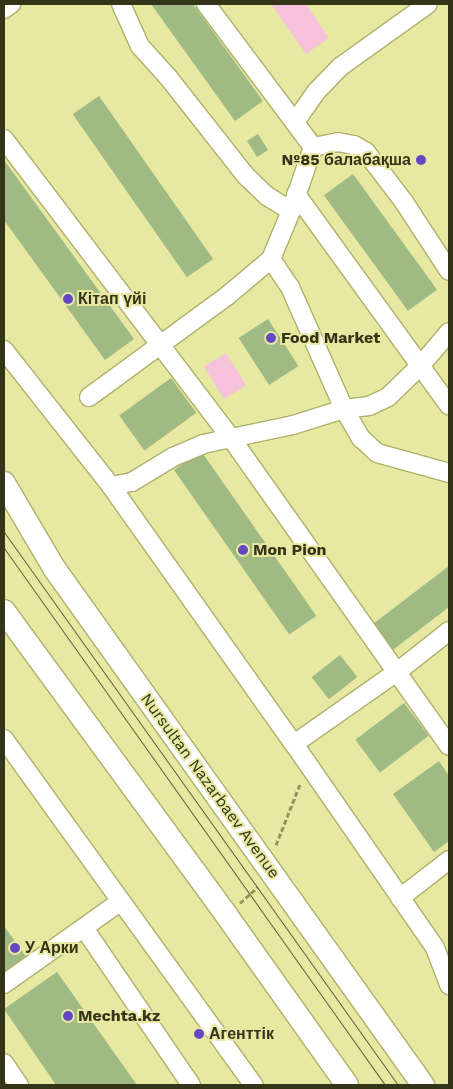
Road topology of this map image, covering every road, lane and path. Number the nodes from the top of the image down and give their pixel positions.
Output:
1 (11, 4) edge
2 (121, 4) edge
3 (206, 4) edge
4 (428, 4) edge
5 (4, 9) edge
6 (295, 122) junction
7 (4, 139) edge
8 (313, 147) junction
9 (294, 202) junction
10 (271, 259) junction
11 (449, 271) edge
12 (449, 332) edge
13 (161, 345) junction
14 (4, 350) edge
15 (422, 364) junction
16 (90, 397) dead end
17 (449, 405) edge
18 (344, 408) junction
19 (231, 438) junction
20 (449, 473) edge
21 (4, 483) edge
22 (111, 486) junction
23 (4, 611) edge
24 (449, 631) edge
25 (397, 672) junction
26 (4, 739) edge
27 (294, 744) junction
28 (449, 746) edge
29 (308, 765) junction
30 (274, 851) dead end
31 (449, 860) edge
32 (262, 883) dead end
33 (400, 898) junction
34 (120, 902) junction
35 (238, 906) dead end
36 (84, 928) junction
37 (4, 984) edge
38 (449, 985) edge
39 (4, 1063) edge
40 (19, 1085) edge
41 (191, 1085) edge
42 (254, 1085) edge
43 (347, 1085) edge
44 (423, 1085) edge

1 - 5 lane
2 - 9 lane
3 - 6 lane
4 - 6 lane
6 - 8 lane
7 - 13 lane
8 - 9 lane
8 - 11 lane
9 - 10 lane
9 - 15 lane
10 - 13 lane
10 - 18 lane
12 - 15 lane
13 - 16 lane
13 - 19 lane
14 - 22 lane
15 - 17 lane
15 - 18 lane
18 - 19 lane
18 - 20 lane
19 - 22 lane
19 - 25 lane
21 - 44 main road, Nursultan Nazarbaev Avenue
22 - 27 lane
23 - 43 main road
24 - 25 lane
25 - 27 lane
25 - 28 lane
26 - 34 lane
27 - 29 lane
29 - 30 path
29 - 33 lane
31 - 33 lane
32 - 35 path
33 - 38 lane
34 - 36 lane
34 - 42 lane
36 - 37 lane
36 - 41 lane
39 - 40 lane

